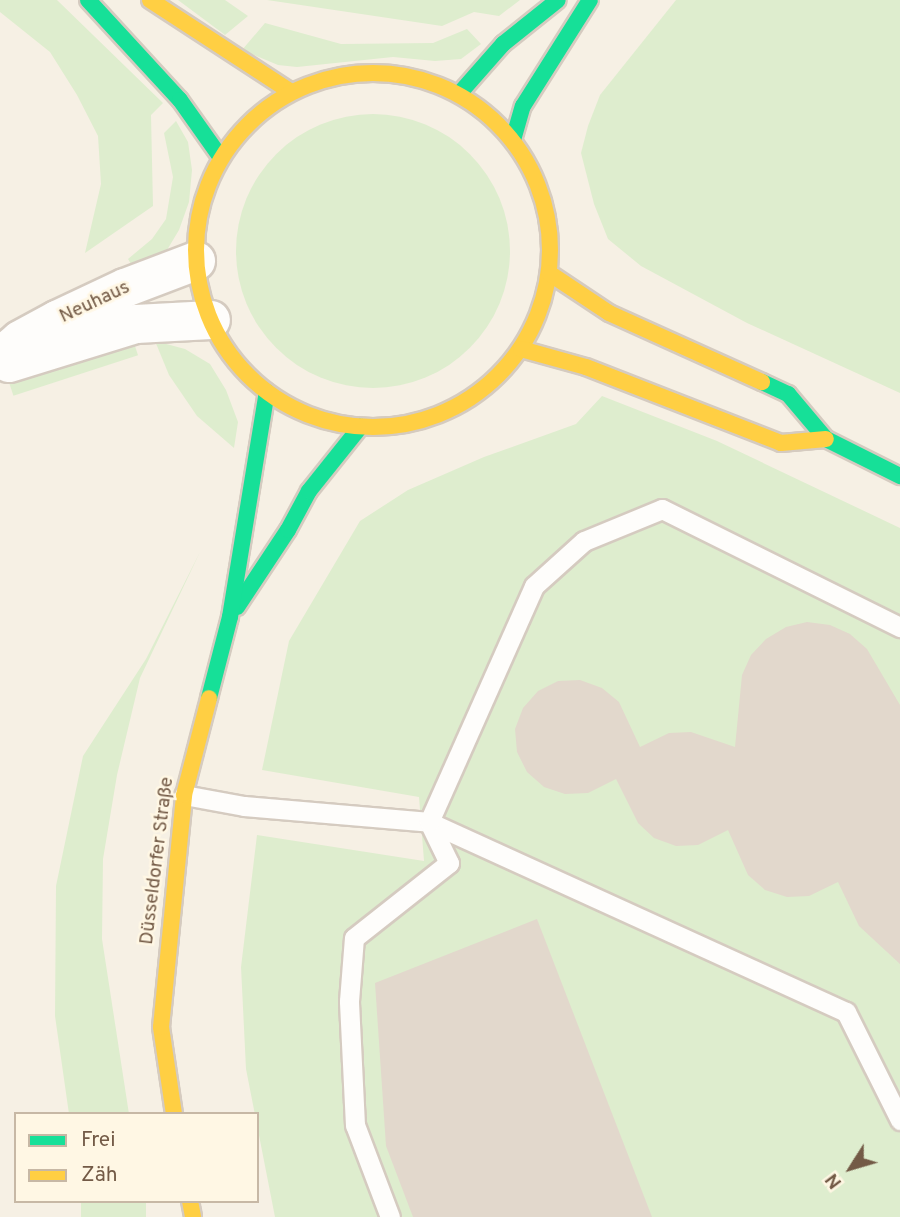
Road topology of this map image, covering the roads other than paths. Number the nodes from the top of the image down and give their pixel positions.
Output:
1 (88, 0) edge
2 (150, 0) edge
3 (558, 0) edge
4 (590, 0) edge
5 (291, 92) junction
6 (459, 94) junction
7 (513, 140) junction
8 (221, 158) junction
9 (196, 261) junction
10 (549, 273) junction
11 (211, 320) junction
12 (521, 349) junction
13 (0, 357) edge
14 (0, 365) edge
15 (267, 392) junction
16 (360, 427) junction
17 (826, 439) junction
18 (900, 476) edge
19 (230, 617) junction
20 (900, 627) edge
21 (184, 795) junction
22 (429, 822) junction
23 (174, 1112) edge
24 (900, 1120) edge
25 (390, 1217) edge

1 - 8 main road
2 - 5 main road
3 - 6 main road
4 - 7 main road
5 - 6 main road
5 - 8 main road
6 - 7 main road
7 - 10 main road
8 - 9 main road
9 - 11 main road
9 - 13 street, Neuhaus
10 - 12 main road
10 - 17 main road
11 - 14 street, Neuhaus
11 - 15 main road
12 - 16 main road
12 - 17 main road
15 - 16 main road
15 - 19 main road, Düsseldorfer Straße
16 - 19 main road, Düsseldorfer Straße
17 - 18 main road
19 - 21 main road, Düsseldorfer Straße
20 - 22 lane
21 - 22 lane
21 - 23 main road, Düsseldorfer Straße
22 - 24 lane
22 - 25 lane

